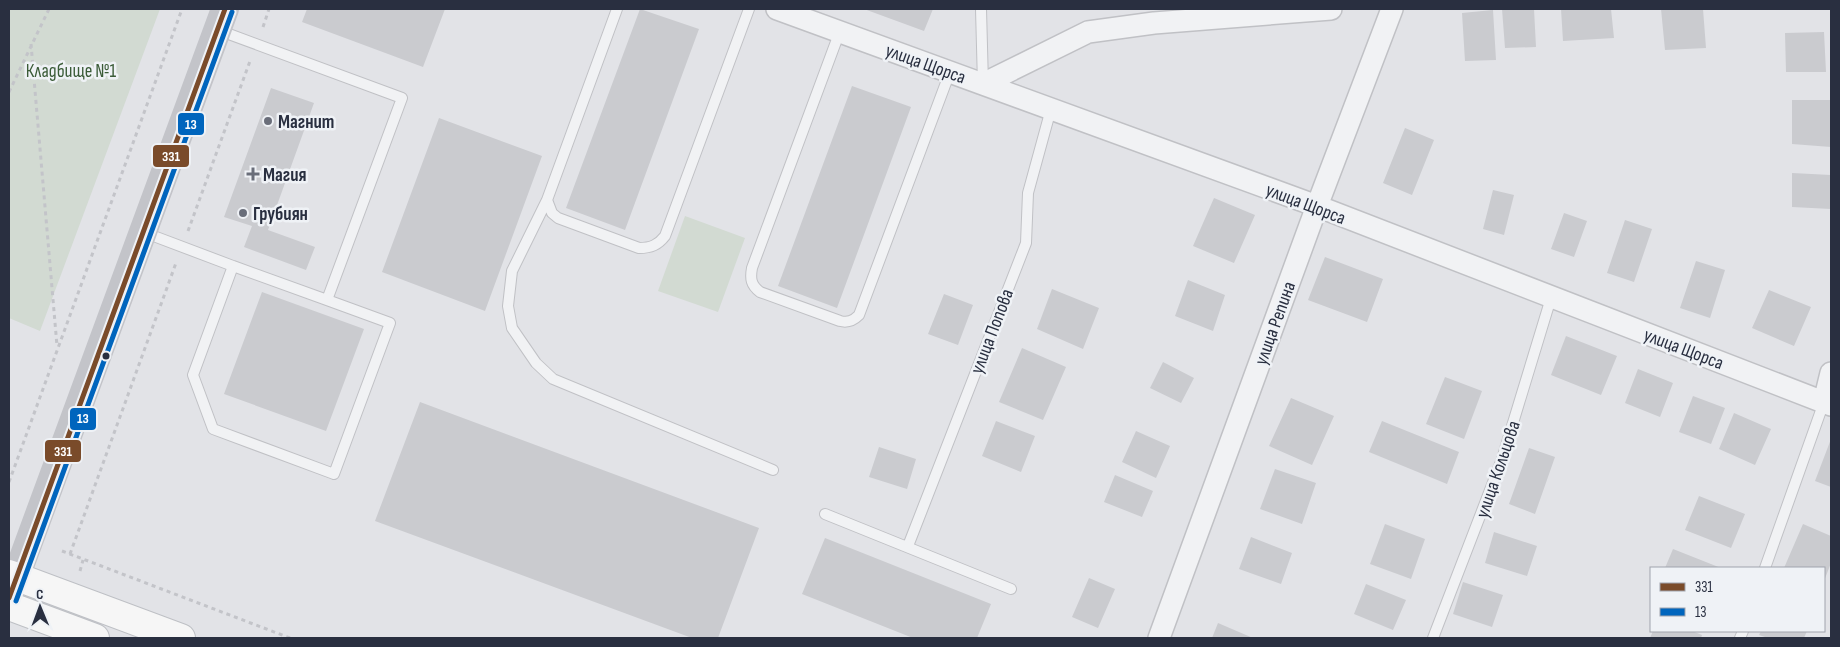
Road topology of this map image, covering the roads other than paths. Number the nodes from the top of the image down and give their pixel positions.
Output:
1 (617, 9) edge
2 (749, 9) edge
3 (777, 9) edge
4 (981, 9) edge
5 (1331, 9) edge
6 (1392, 9) edge
7 (1155, 16) edge
8 (221, 19) edge
9 (840, 32) junction
10 (950, 72) junction
11 (983, 84) junction
12 (1051, 109) junction
13 (547, 200) junction
14 (1317, 206) junction
15 (143, 232) junction
16 (233, 266) junction
17 (1551, 298) junction
18 (327, 300) junction
19 (1831, 373) edge
20 (1827, 403) edge
21 (773, 470) dead end
22 (825, 514) dead end
23 (908, 546) junction
24 (1765, 567) edge
25 (11, 583) edge
26 (1011, 589) dead end
27 (9, 606) edge
28 (95, 638) edge
29 (181, 638) edge
30 (1159, 638) edge
31 (1434, 638) edge

1 - 13 lane
2 - 13 lane
3 - 9 street, улица Щорса
4 - 11 lane
5 - 7 street
6 - 14 street, улица Репина
7 - 11 street
8 - 15 main road
8 - 18 lane
9 - 10 street, улица Щорса
9 - 10 lane
10 - 11 street, улица Щорса
11 - 12 street, улица Щорса
12 - 14 street, улица Щорса
12 - 23 lane, улица Попова
13 - 21 lane
14 - 17 street, улица Щорса
14 - 30 street, улица Репина
15 - 16 lane
15 - 25 main road
16 - 18 lane
16 - 18 lane
17 - 20 street, улица Щорса
17 - 31 lane, улица Кольцова
19 - 20 street
20 - 24 lane
22 - 23 lane
23 - 26 lane
25 - 29 main road
27 - 28 main road

